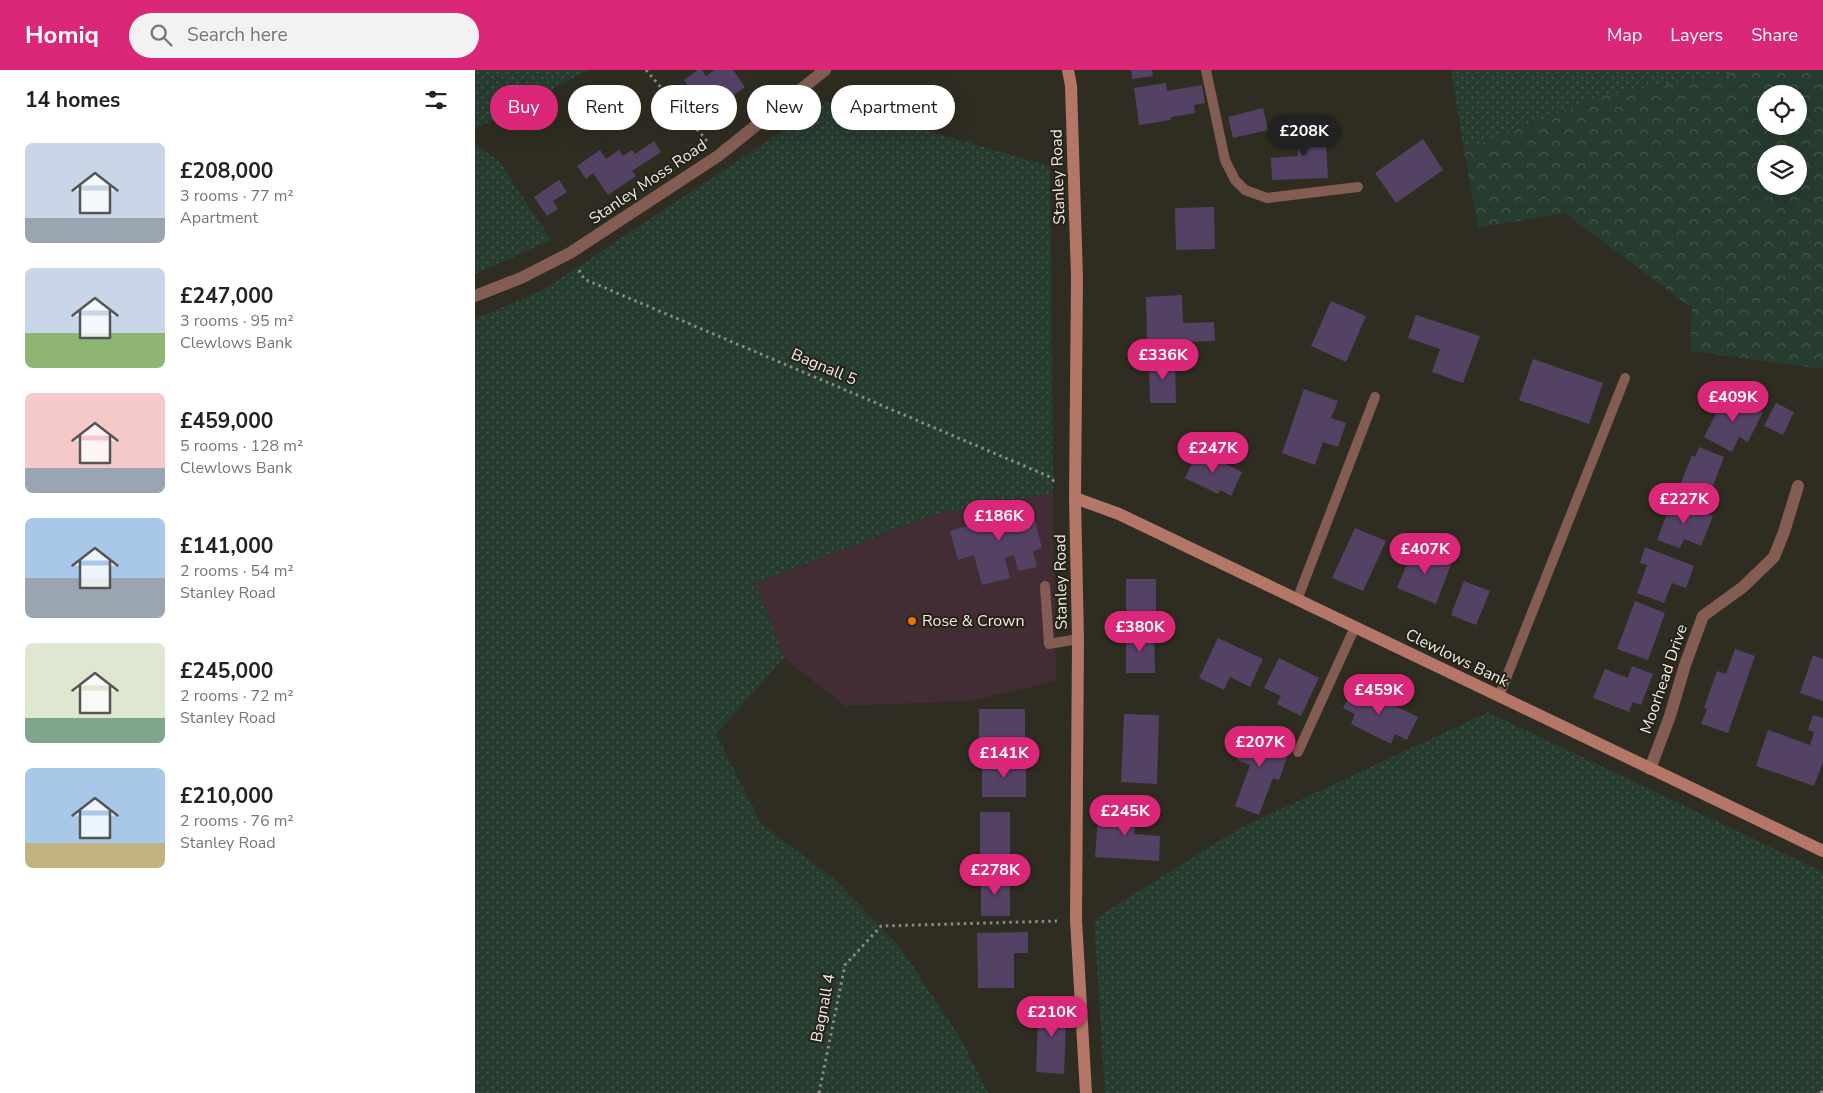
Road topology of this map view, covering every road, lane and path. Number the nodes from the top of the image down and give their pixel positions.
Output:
1 (646, 70) edge
2 (825, 70) edge
3 (1068, 70) edge
4 (1206, 70) edge
5 (717, 156) junction
6 (1359, 187) dead end
7 (570, 253) junction
8 (475, 296) edge
9 (1625, 378) dead end
10 (1375, 397) dead end
11 (1798, 486) dead end
12 (1075, 498) junction
13 (1045, 586) dead end
14 (1297, 600) junction
15 (1355, 627) junction
16 (1078, 639) junction
17 (1499, 696) junction
18 (1297, 752) dead end
19 (1650, 769) junction
20 (1823, 852) edge
21 (1076, 920) junction
22 (1823, 1087) edge
23 (819, 1093) edge
24 (1086, 1093) edge
25 (1821, 1093) edge

1 - 5 path
2 - 5 street, Stanley Moss Road
3 - 12 street, Stanley Road
4 - 6 lane
5 - 7 street, Stanley Moss Road
7 - 8 street, Stanley Moss Road
7 - 12 path, Bagnall 5
9 - 17 lane
10 - 14 lane
11 - 19 street, Moorhead Drive
12 - 14 street, Clewlows Bank
12 - 16 street, Stanley Road
13 - 16 lane
14 - 15 street, Clewlows Bank
15 - 17 street, Clewlows Bank
15 - 18 lane
16 - 21 street, Stanley Road
17 - 19 street, Clewlows Bank
19 - 20 street, Clewlows Bank
21 - 23 path, Bagnall 4
21 - 24 street, Stanley Road
22 - 25 path

